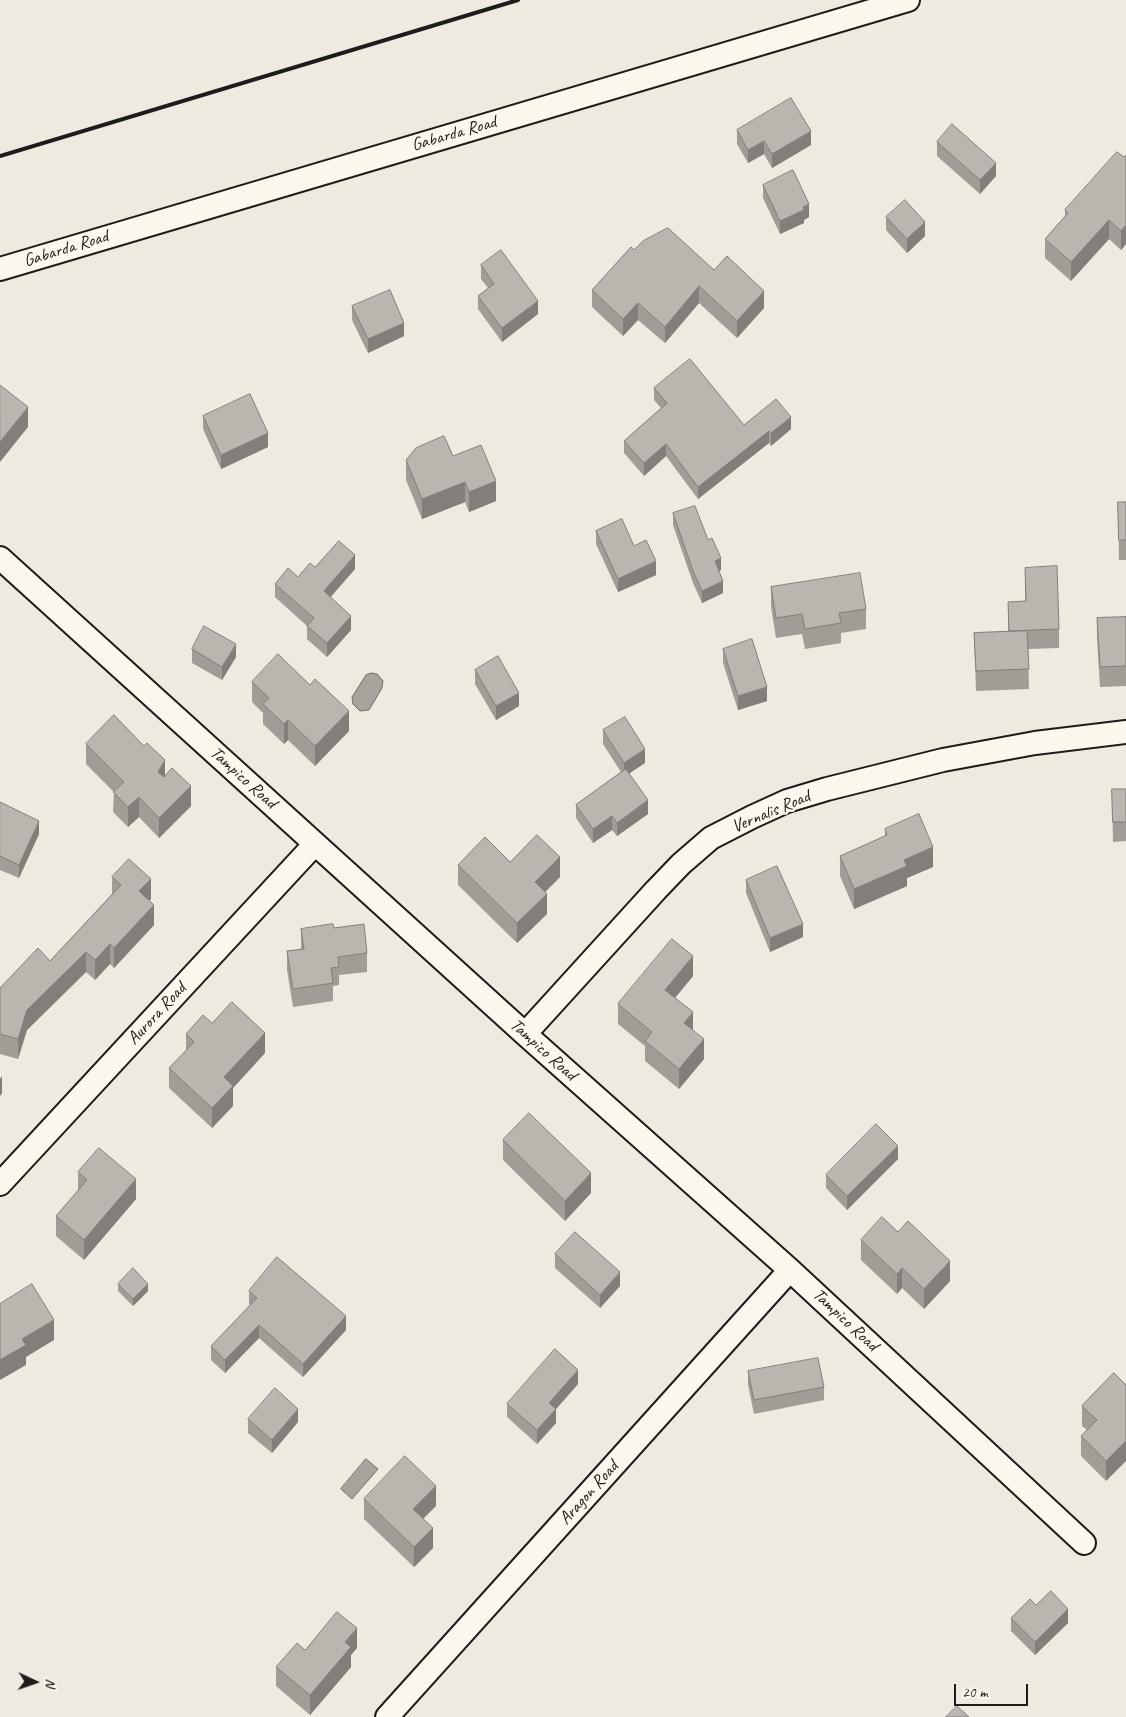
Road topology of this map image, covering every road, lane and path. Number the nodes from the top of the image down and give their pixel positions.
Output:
1 (908, 0) edge
2 (0, 269) edge
3 (0, 558) edge
4 (1126, 732) edge
5 (315, 844) junction
6 (525, 1034) junction
7 (0, 1184) edge
8 (790, 1270) junction
9 (1084, 1543) dead end
10 (387, 1717) edge

1 - 2 street, Gabarda Road
3 - 5 street, Tampico Road
4 - 6 street, Vernalis Road
5 - 6 street, Tampico Road
5 - 7 street, Aurora Road
6 - 8 street, Tampico Road
8 - 9 street, Tampico Road
8 - 10 street, Aragon Road

